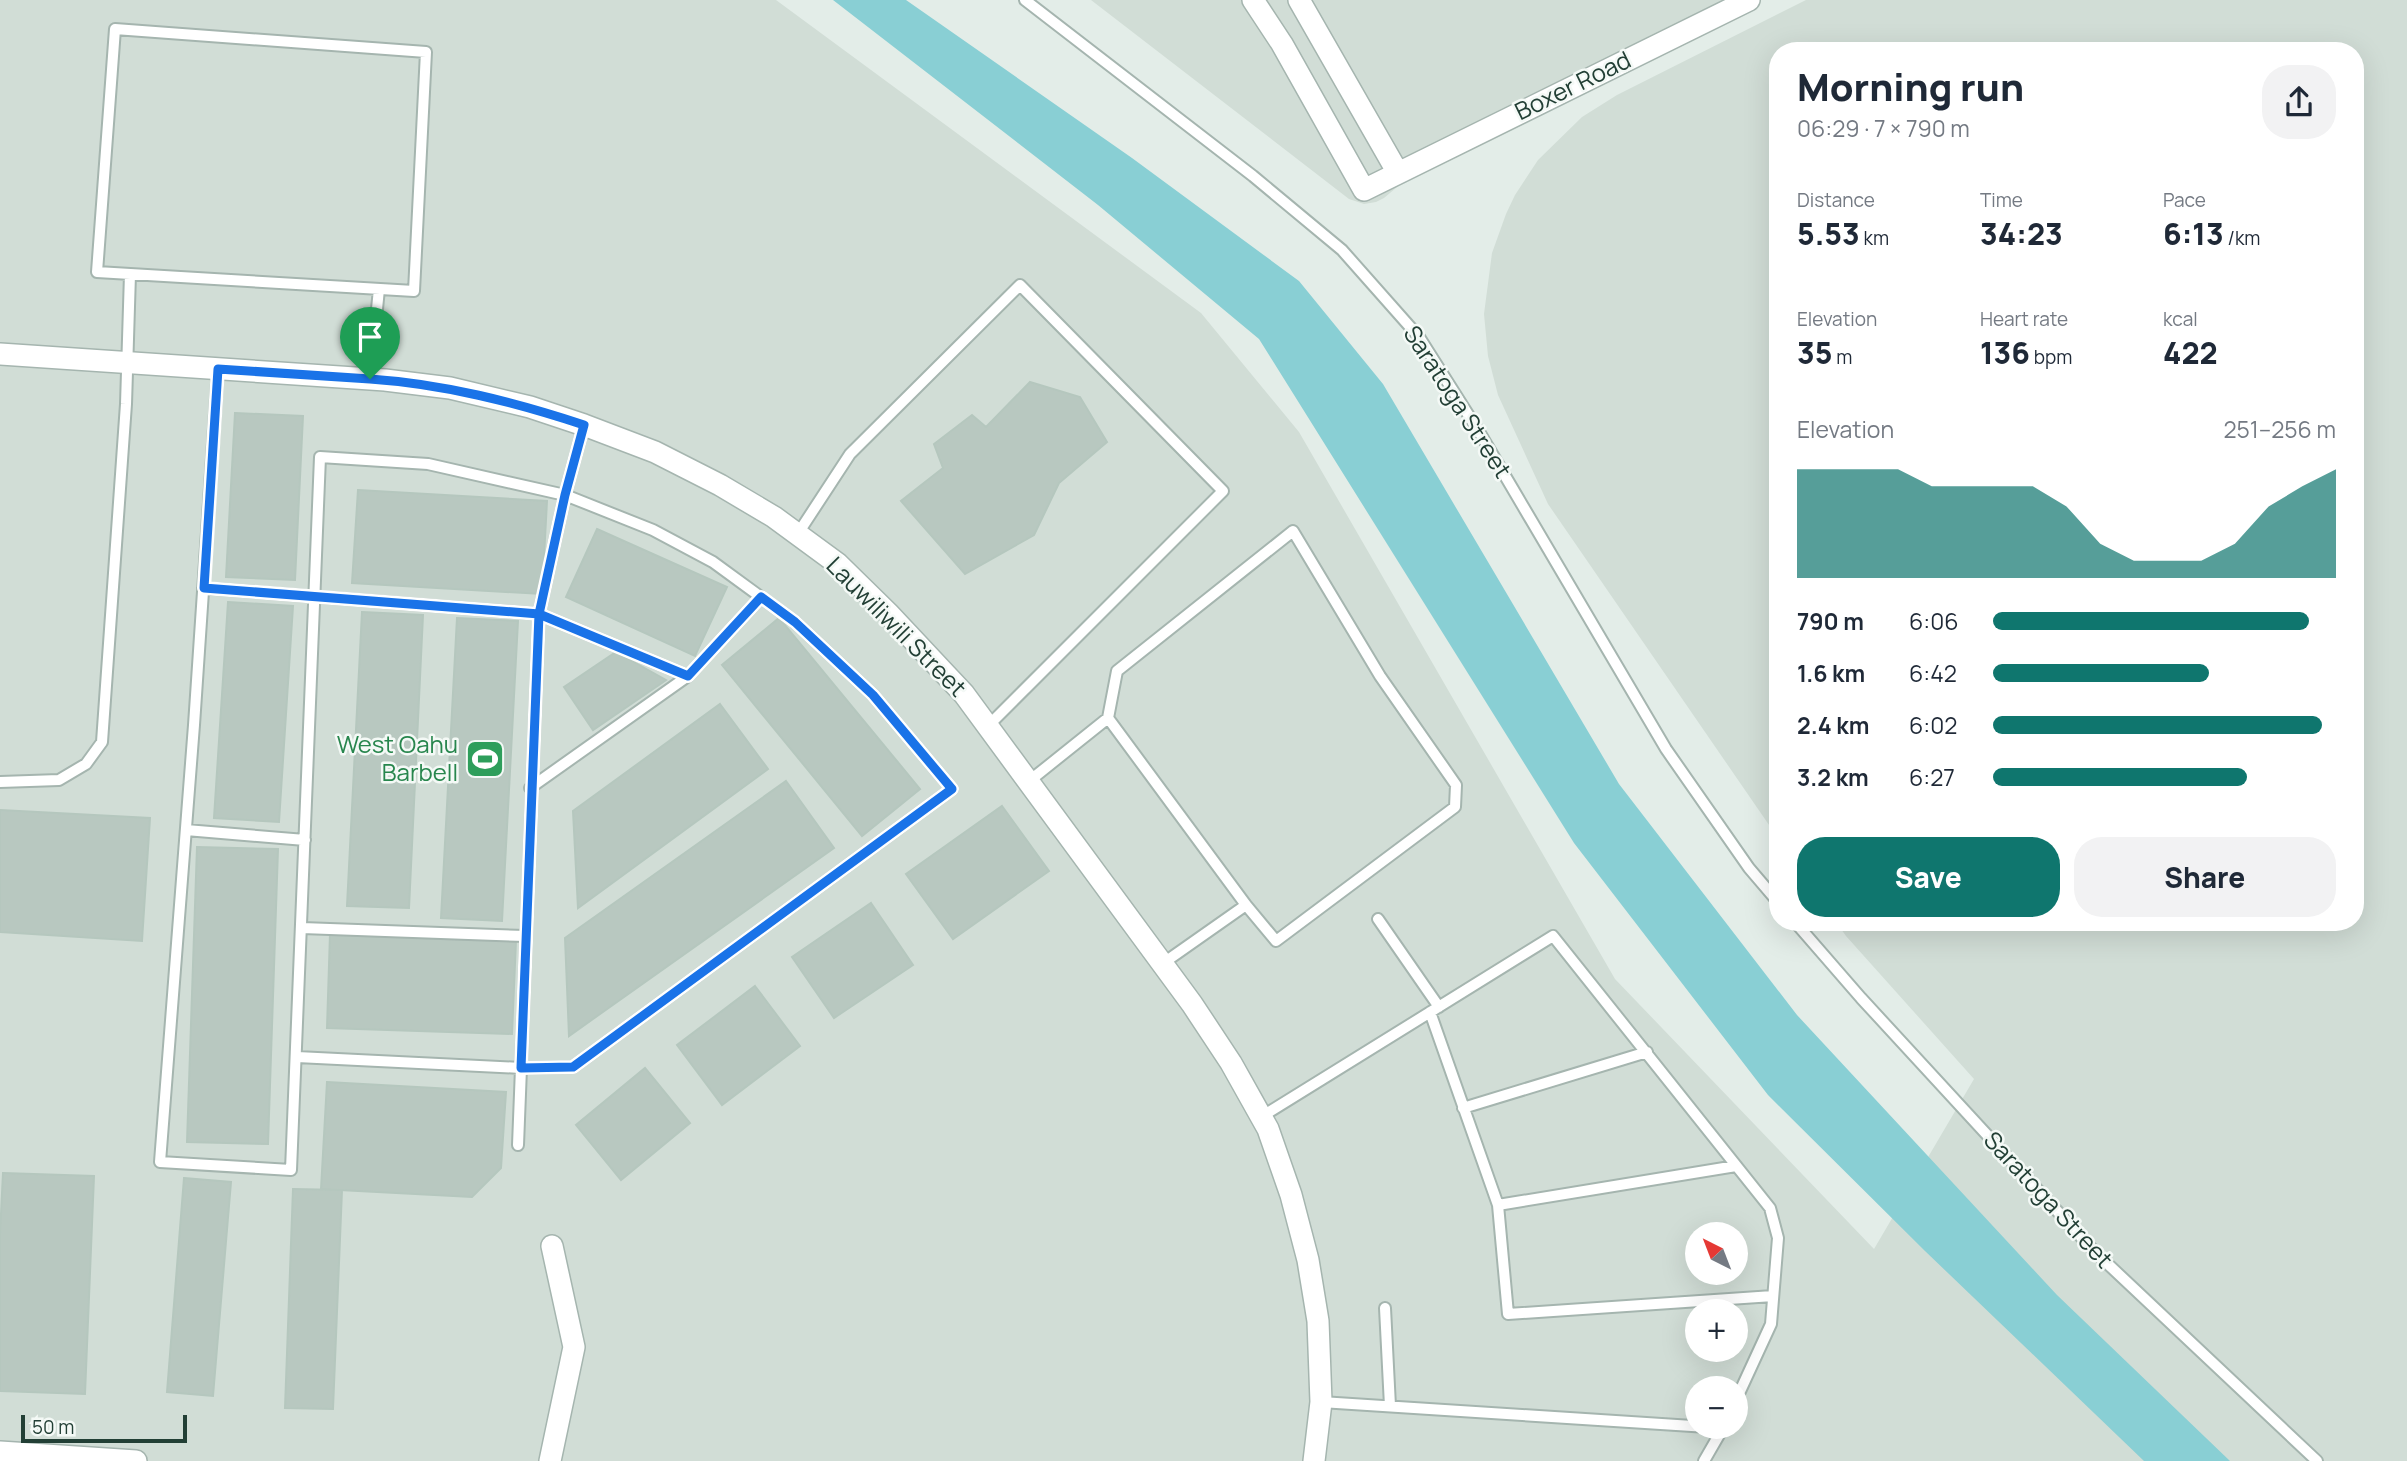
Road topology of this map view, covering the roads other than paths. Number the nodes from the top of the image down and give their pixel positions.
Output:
1 (1025, 0) edge
2 (1254, 0) edge
3 (1299, 0) edge
4 (1749, 0) edge
5 (1398, 173) junction
6 (130, 274) junction
7 (379, 289) junction
8 (0, 354) edge
9 (127, 363) junction
10 (218, 369) junction
11 (370, 379) junction
12 (584, 425) junction
13 (565, 495) junction
14 (797, 535) junction
15 (204, 588) junction
16 (314, 597) junction
17 (761, 597) junction
18 (539, 614) junction
19 (688, 676) junction
20 (1108, 718) junction
21 (988, 726) junction
22 (0, 782) edge
23 (1028, 782) junction
24 (530, 788) junction
25 (186, 830) junction
26 (305, 840) junction
27 (1769, 891) edge
28 (1246, 905) junction
29 (1378, 919) dead end
30 (302, 928) junction
31 (1803, 931) edge
32 (525, 936) junction
33 (1162, 964) junction
34 (1435, 1010) junction
35 (1647, 1052) junction
36 (297, 1057) junction
37 (521, 1068) junction
38 (1464, 1108) junction
39 (1261, 1117) junction
40 (518, 1145) dead end
41 (1736, 1166) junction
42 (1498, 1205) junction
43 (552, 1246) dead end
44 (1773, 1296) junction
45 (1385, 1308) dead end
46 (1747, 1376) edge
47 (1321, 1402) junction
48 (1390, 1406) junction
49 (1685, 1425) edge
50 (1716, 1439) edge
51 (0, 1452) edge
52 (38, 1458) edge
53 (136, 1461) edge
54 (550, 1461) edge
55 (1314, 1461) edge
56 (1704, 1461) edge
57 (2317, 1461) edge

1 - 27 lane, Saratoga Street
2 - 5 street, Boxer Road
3 - 5 street
4 - 5 street, Boxer Road
6 - 7 lane
6 - 7 lane
6 - 9 lane
7 - 11 lane
8 - 9 street, Lauwiliwili Street
9 - 10 street, Lauwiliwili Street
9 - 22 lane
10 - 11 street, Lauwiliwili Street
10 - 15 lane
11 - 12 street, Lauwiliwili Street
12 - 13 lane
12 - 14 street, Lauwiliwili Street
13 - 16 lane
13 - 17 lane
13 - 18 lane
14 - 21 street, Lauwiliwili Street
14 - 21 lane
15 - 16 lane
15 - 25 lane
16 - 18 lane
16 - 26 lane
17 - 19 lane
17 - 37 lane
18 - 19 lane
18 - 24 lane
19 - 24 lane
20 - 23 lane
20 - 28 lane
20 - 28 lane
21 - 23 street, Lauwiliwili Street
23 - 33 street, Lauwiliwili Street
24 - 32 lane
25 - 26 lane
25 - 36 lane
26 - 30 lane
28 - 33 lane
29 - 34 lane
30 - 32 lane
30 - 36 lane
31 - 57 lane, Saratoga Street
32 - 37 lane
33 - 39 street, Lauwiliwili Street
34 - 35 lane
34 - 38 lane
34 - 39 lane
35 - 38 lane
35 - 41 lane
36 - 37 lane
37 - 40 lane
38 - 42 lane
39 - 47 street, Lauwiliwili Street
41 - 42 lane
41 - 44 lane
42 - 44 lane
43 - 54 street
44 - 46 lane
45 - 48 lane
47 - 48 lane
47 - 55 street, Lauwiliwili Street
48 - 49 lane
50 - 56 lane
51 - 52 street
52 - 53 street

